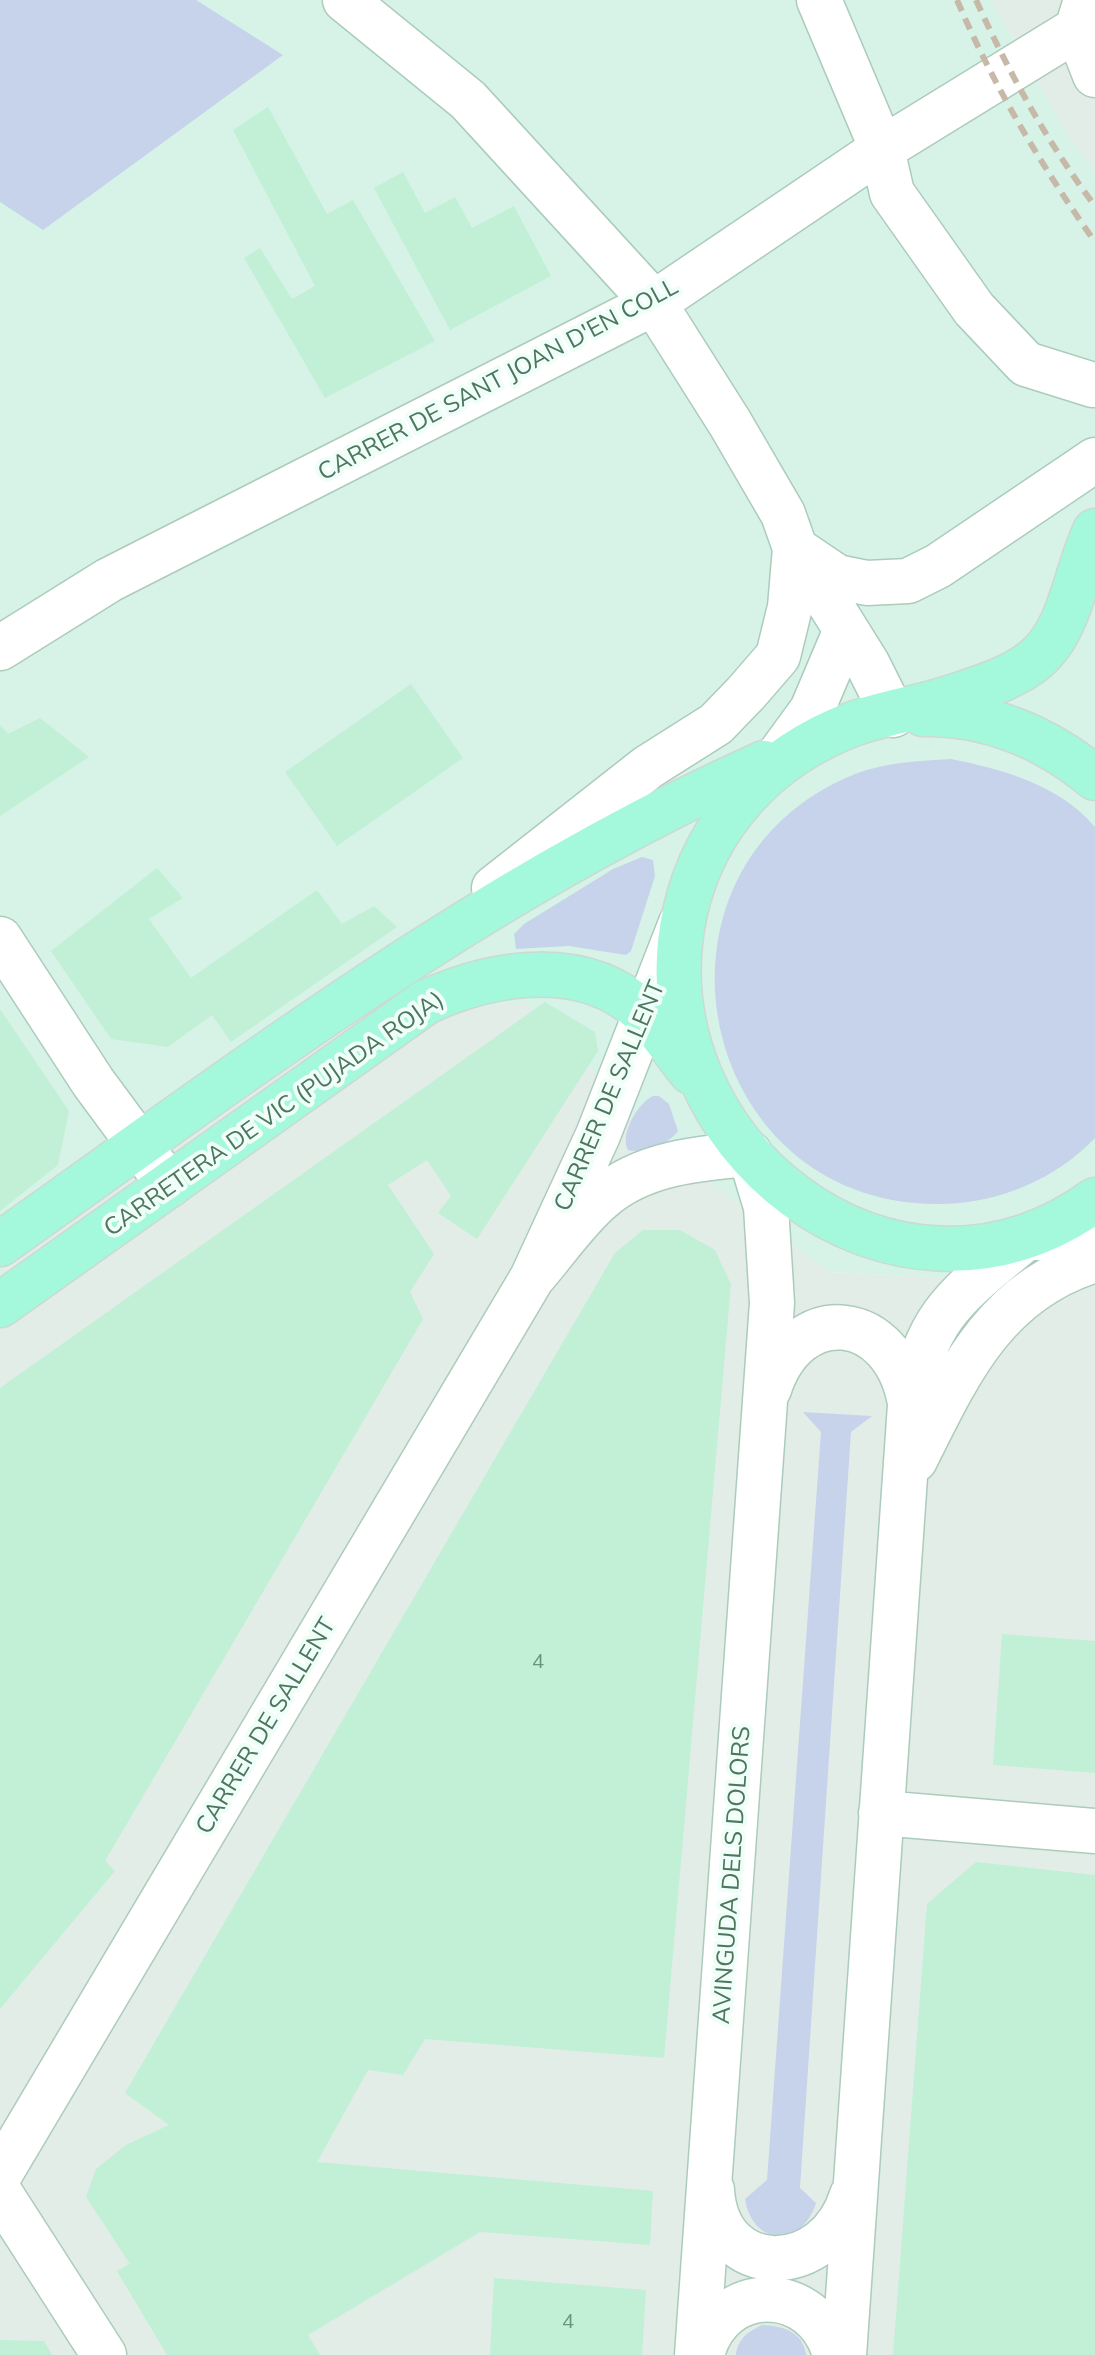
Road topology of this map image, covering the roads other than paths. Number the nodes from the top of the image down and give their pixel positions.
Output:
1 (345, 0) edge
2 (819, 0) edge
3 (1081, 15) edge
4 (1095, 75) edge
5 (882, 149) junction
6 (654, 303) junction
7 (1093, 385) edge
8 (1095, 460) edge
9 (1095, 531) edge
10 (795, 548) junction
11 (845, 632) junction
12 (0, 648) edge
13 (893, 715) junction
14 (771, 765) junction
15 (1095, 778) edge
16 (685, 913) junction
17 (447, 932) junction
18 (0, 939) edge
19 (645, 1014) junction
20 (709, 1096) junction
21 (138, 1146) junction
22 (750, 1154) junction
23 (169, 1185) junction
24 (1095, 1200) edge
25 (1026, 1238) junction
26 (1095, 1238) edge
27 (0, 1244) edge
28 (1095, 1260) edge
29 (532, 1278) junction
30 (0, 1305) edge
31 (767, 1395) junction
32 (910, 1405) junction
33 (906, 1485) junction
34 (881, 1813) junction
35 (1095, 1831) edge
36 (711, 2171) junction
37 (0, 2174) edge
38 (857, 2179) junction
39 (0, 2193) edge
40 (104, 2355) edge
41 (700, 2355) edge
42 (835, 2355) edge
43 (844, 2355) edge

1 - 6 street
2 - 5 street
3 - 4 street
3 - 5 street, CARRER DE SANT JOAN D'EN COLL
5 - 6 street, CARRER DE SANT JOAN D'EN COLL
5 - 7 street
6 - 10 street
6 - 12 street, CARRER DE SANT JOAN D'EN COLL
8 - 10 street
9 - 13 main road
10 - 11 street
10 - 17 street
11 - 13 street
11 - 14 street
13 - 14 main road
13 - 15 main road
14 - 16 main road
14 - 17 main road
16 - 19 street, CARRER DE SALLENT
16 - 20 main road
17 - 21 main road
18 - 21 street
19 - 20 main road, CARRETERA DE VIC (PUJADA ROJA)
19 - 23 main road, CARRETERA DE VIC (PUJADA ROJA)
19 - 29 street, CARRER DE SALLENT
20 - 22 main road
21 - 23 street
21 - 27 main road
22 - 25 main road
22 - 29 street, CARRER DE SALLENT
22 - 31 street, AVINGUDA DELS DOLORS
23 - 30 main road, CARRETERA DE VIC (PUJADA ROJA)
24 - 25 main road
25 - 26 street
25 - 32 street, AVINGUDA DELS DOLORS
28 - 33 street
29 - 37 street, CARRER DE SALLENT
31 - 32 street, AVINGUDA DELS DOLORS
31 - 36 street, AVINGUDA DELS DOLORS
32 - 33 street, AVINGUDA DELS DOLORS
33 - 34 street, AVINGUDA DELS DOLORS
34 - 35 street
34 - 38 street, AVINGUDA DELS DOLORS
36 - 38 street
36 - 41 street, AVINGUDA DELS DOLORS
38 - 43 street, AVINGUDA DELS DOLORS
39 - 40 street
41 - 42 street

